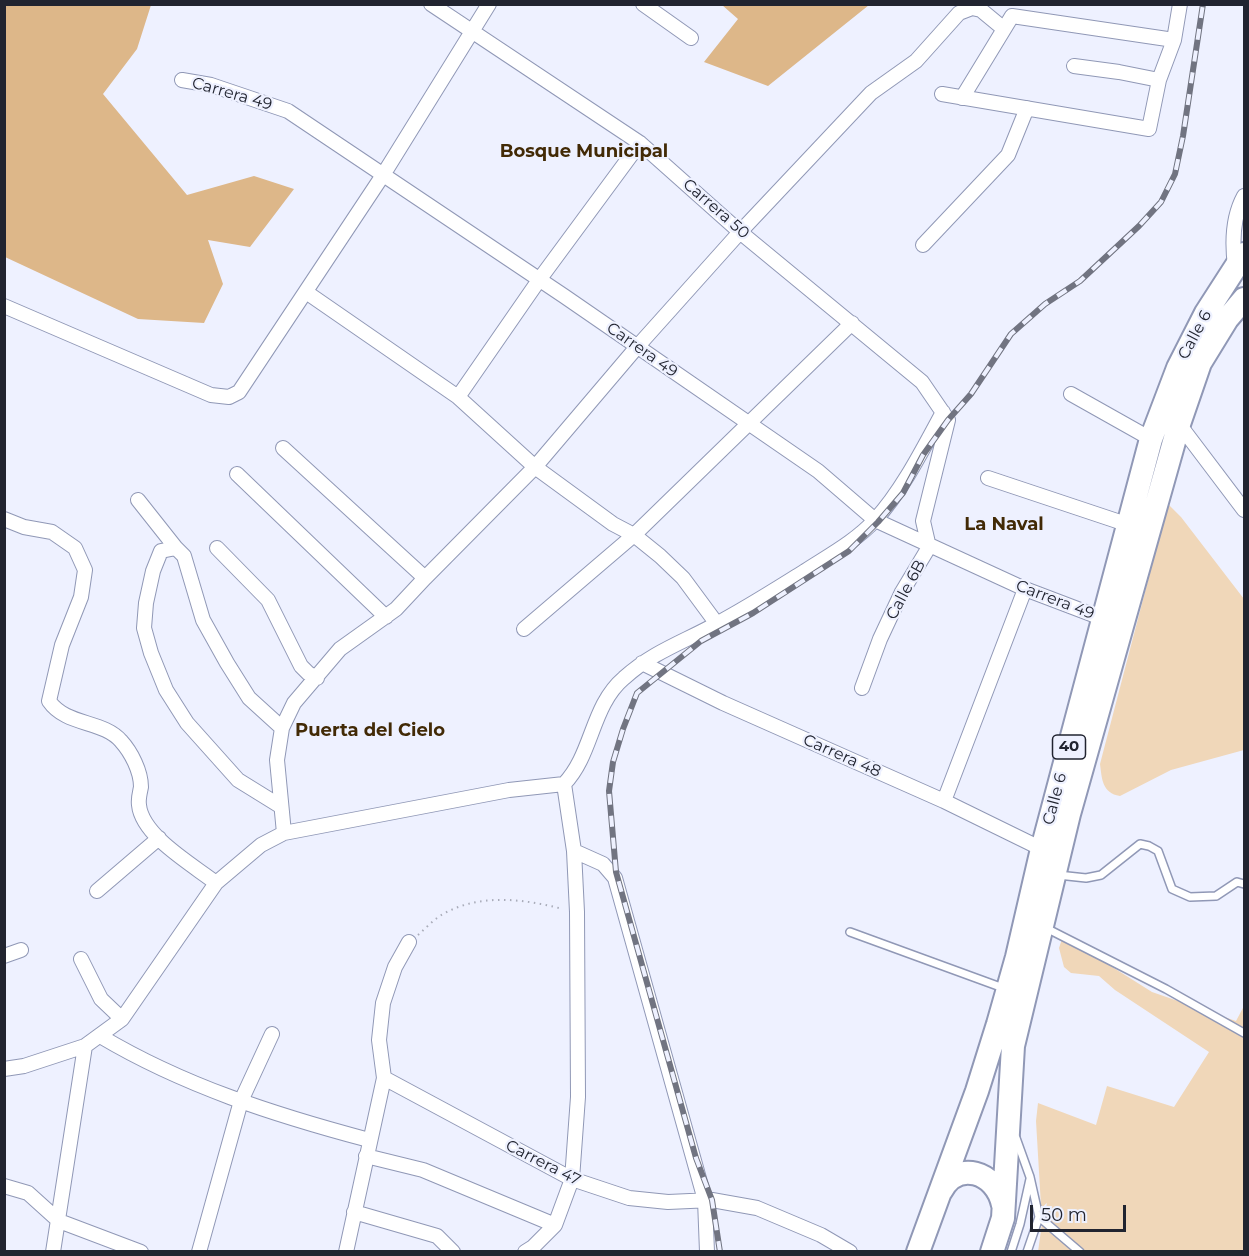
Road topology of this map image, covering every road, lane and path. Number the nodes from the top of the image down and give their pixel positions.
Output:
1 (431, 4) edge
2 (489, 4) edge
3 (643, 4) edge
4 (1180, 4) edge
5 (1004, 29) junction
6 (473, 30) junction
7 (691, 38) dead end
8 (1174, 40) junction
9 (1074, 66) dead end
10 (182, 80) dead end
11 (1159, 80) junction
12 (942, 94) dead end
13 (962, 98) junction
14 (1027, 108) junction
15 (640, 142) junction
16 (382, 175) junction
17 (1245, 196) edge
18 (740, 232) junction
19 (923, 245) dead end
20 (1240, 260) edge
21 (540, 279) junction
22 (306, 292) junction
23 (1245, 299) edge
24 (4, 306) edge
25 (852, 323) junction
26 (637, 347) junction
27 (1071, 394) dead end
28 (458, 397) junction
29 (945, 416) junction
30 (749, 424) junction
31 (1179, 424) junction
32 (1150, 439) junction
33 (283, 448) dead end
34 (535, 467) junction
35 (237, 474) dead end
36 (988, 478) dead end
37 (138, 500) dead end
38 (1245, 510) edge
39 (4, 519) edge
40 (875, 520) junction
41 (1129, 525) junction
42 (634, 535) junction
43 (929, 547) junction
44 (176, 548) junction
45 (217, 548) dead end
46 (424, 578) junction
47 (1025, 590) junction
48 (386, 617) junction
49 (1104, 619) junction
50 (717, 624) junction
51 (524, 629) dead end
52 (642, 663) junction
53 (317, 678) junction
54 (862, 688) dead end
55 (282, 728) junction
56 (564, 784) junction
57 (944, 801) junction
58 (280, 806) junction
59 (284, 833) junction
60 (159, 838) junction
61 (1042, 849) junction
62 (574, 851) junction
63 (1055, 875) junction
64 (216, 883) junction
65 (1245, 884) edge
66 (97, 891) dead end
67 (578, 912) junction
68 (1042, 926) junction
69 (850, 932) dead end
70 (409, 942) joint
71 (21, 950) dead end
72 (4, 956) edge
73 (81, 959) dead end
74 (1008, 990) junction
75 (122, 1019) junction
76 (1245, 1033) edge
77 (272, 1034) dead end
78 (100, 1036) junction
79 (85, 1046) junction
80 (4, 1069) edge
81 (384, 1078) junction
82 (242, 1101) junction
83 (1008, 1118) junction
84 (369, 1140) junction
85 (366, 1156) junction
86 (1030, 1177) junction
87 (572, 1179) junction
88 (4, 1186) edge
89 (938, 1197) junction
90 (705, 1200) junction
91 (354, 1212) junction
92 (1039, 1216) junction
93 (1003, 1218) junction
94 (59, 1221) junction
95 (555, 1225) junction
96 (53, 1251) edge
97 (141, 1251) edge
98 (199, 1251) edge
99 (346, 1251) edge
100 (453, 1251) edge
101 (525, 1251) edge
102 (707, 1251) edge
103 (850, 1251) edge
104 (918, 1251) edge
105 (992, 1251) edge
106 (1011, 1251) edge
107 (1027, 1251) edge
108 (1080, 1251) edge

1 - 6 street, Carrera 50
2 - 6 street
3 - 7 street
4 - 8 street
5 - 8 street
5 - 13 street
5 - 18 street
6 - 15 street, Carrera 50
6 - 16 street
8 - 11 street
9 - 11 street
10 - 16 street, Carrera 49
11 - 14 street
12 - 13 street
13 - 14 street
14 - 19 street
15 - 18 street, Carrera 50
15 - 21 street
16 - 21 street, Carrera 49
16 - 22 street
17 - 20 street
18 - 25 street, Carrera 50
18 - 26 street
20 - 32 highway, Calle 6 / 40
21 - 26 street, Carrera 49
21 - 28 street
22 - 24 street
22 - 28 street
23 - 31 highway, Calle 6 / 40
25 - 29 street, Carrera 50
25 - 30 street
26 - 30 street, Carrera 49
26 - 34 street
27 - 32 street
28 - 34 street
29 - 40 street
29 - 43 street, Calle 6B
30 - 40 street, Carrera 49
30 - 42 street
31 - 38 street
31 - 63 highway, Calle 6 / 40
32 - 41 highway, Calle 6 / 40
33 - 46 street
34 - 42 street
34 - 46 street
35 - 48 street
36 - 41 street
37 - 44 street
39 - 60 street
40 - 43 street, Carrera 49
40 - 50 street
41 - 49 highway, Calle 6 / 40
42 - 50 street
42 - 51 street
43 - 47 street, Carrera 49
43 - 54 street, Calle 6B
44 - 55 street
44 - 58 street
45 - 53 street
46 - 48 street
47 - 49 street, Carrera 49
47 - 57 street
48 - 53 street
49 - 61 highway, Calle 6 / 40
50 - 52 street
52 - 56 street
52 - 57 street, Carrera 48
53 - 55 street
55 - 58 street
56 - 59 street
56 - 62 street
57 - 61 street, Carrera 48
58 - 59 street
59 - 64 street
60 - 64 street
60 - 66 street
61 - 74 highway, Calle 6 / 40
62 - 67 street
62 - 90 street
63 - 65 lane
63 - 68 highway, Calle 6 / 40
64 - 75 street
67 - 70 path
67 - 87 street
68 - 76 lane
68 - 83 highway, Calle 6 / 40
69 - 74 lane
70 - 81 street
71 - 72 street
73 - 75 street
74 - 89 highway, Calle 6 / 40
75 - 78 street
77 - 82 street
78 - 79 street
78 - 82 street
79 - 80 street
79 - 94 street
81 - 84 street
81 - 87 street, Carrera 47
82 - 84 street
82 - 98 street
83 - 86 lane
83 - 93 highway, Calle 6 / 40
84 - 85 street
85 - 91 street
85 - 95 street
86 - 92 lane
86 - 106 lane
87 - 90 street, Carrera 47
87 - 95 street
88 - 94 street
89 - 93 highway
89 - 104 highway, Calle 6 / 40
90 - 102 street
90 - 103 street, Carrera 47
91 - 99 street
91 - 100 street
92 - 107 lane
92 - 108 lane
93 - 105 highway, Calle 6 / 40
94 - 96 street
94 - 97 street
95 - 101 street

